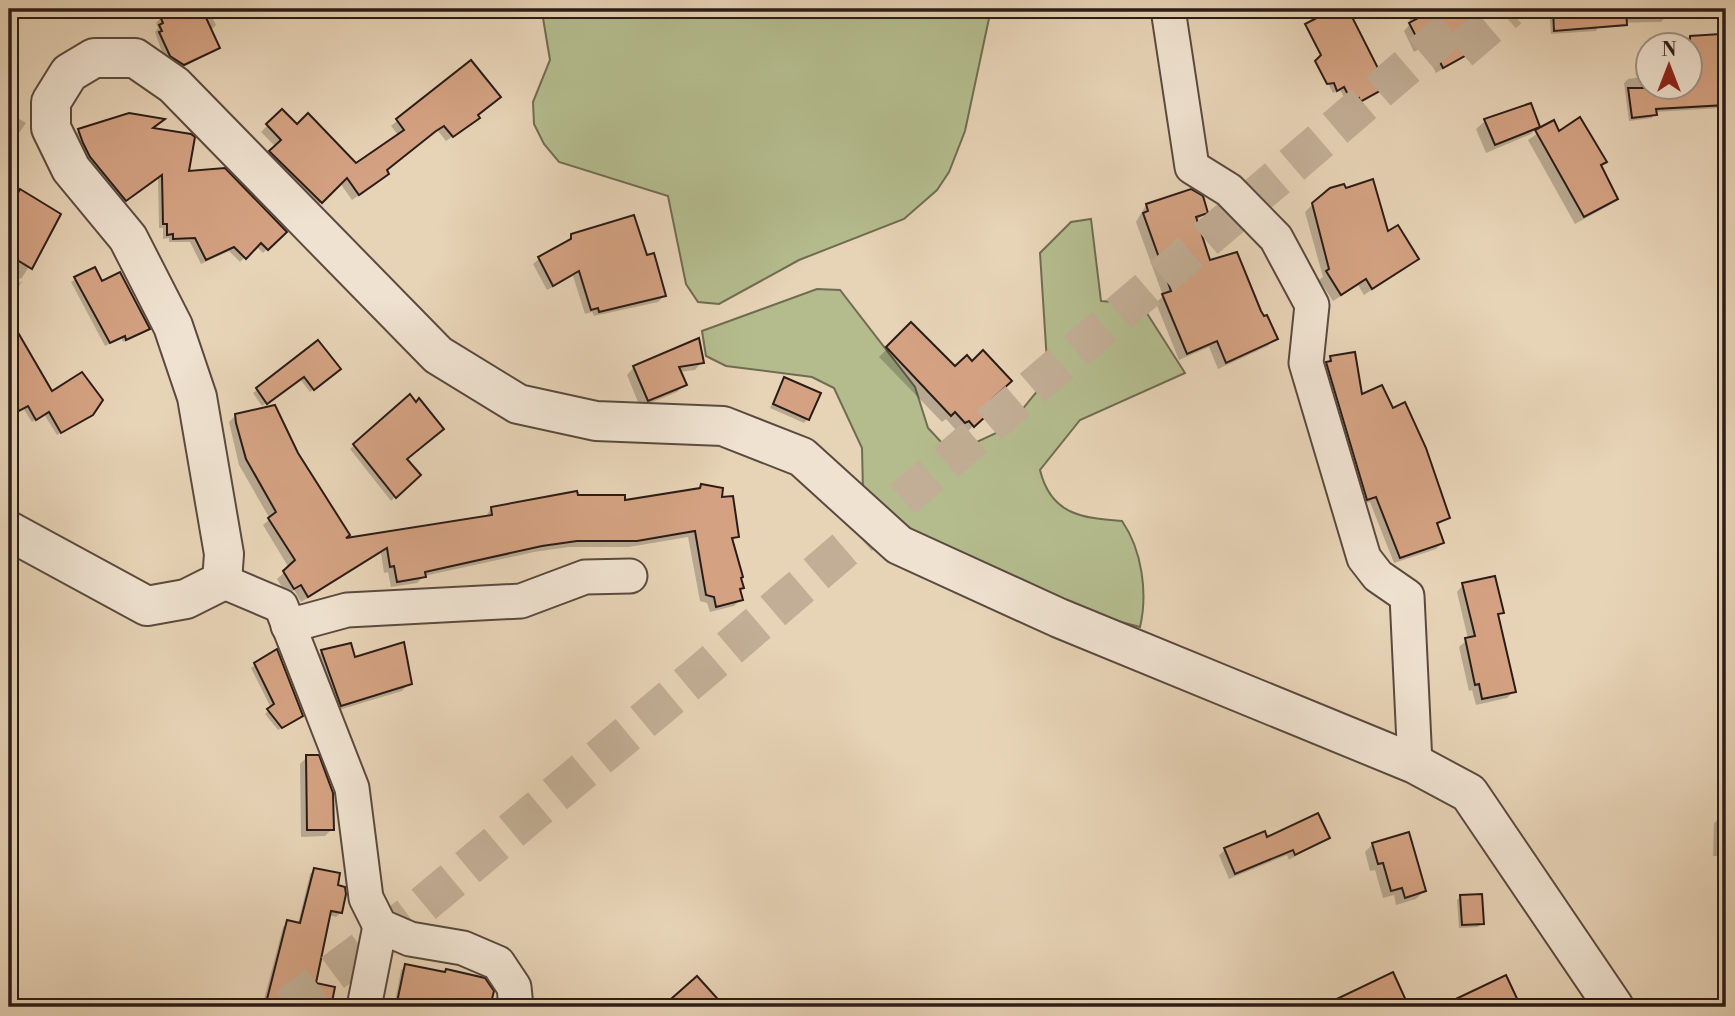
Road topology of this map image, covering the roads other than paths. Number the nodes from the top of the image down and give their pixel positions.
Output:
1 (1168, 9) edge
2 (9, 531) edge
3 (630, 576) dead end
4 (222, 581) junction
5 (288, 626) junction
6 (1415, 764) junction
7 (380, 926) junction
8 (363, 1007) edge
9 (516, 1007) edge
10 (1614, 1007) edge

1 - 6 street
2 - 4 street
3 - 5 street
4 - 5 street
4 - 6 street
5 - 7 street
6 - 10 street
7 - 8 street
7 - 9 street

